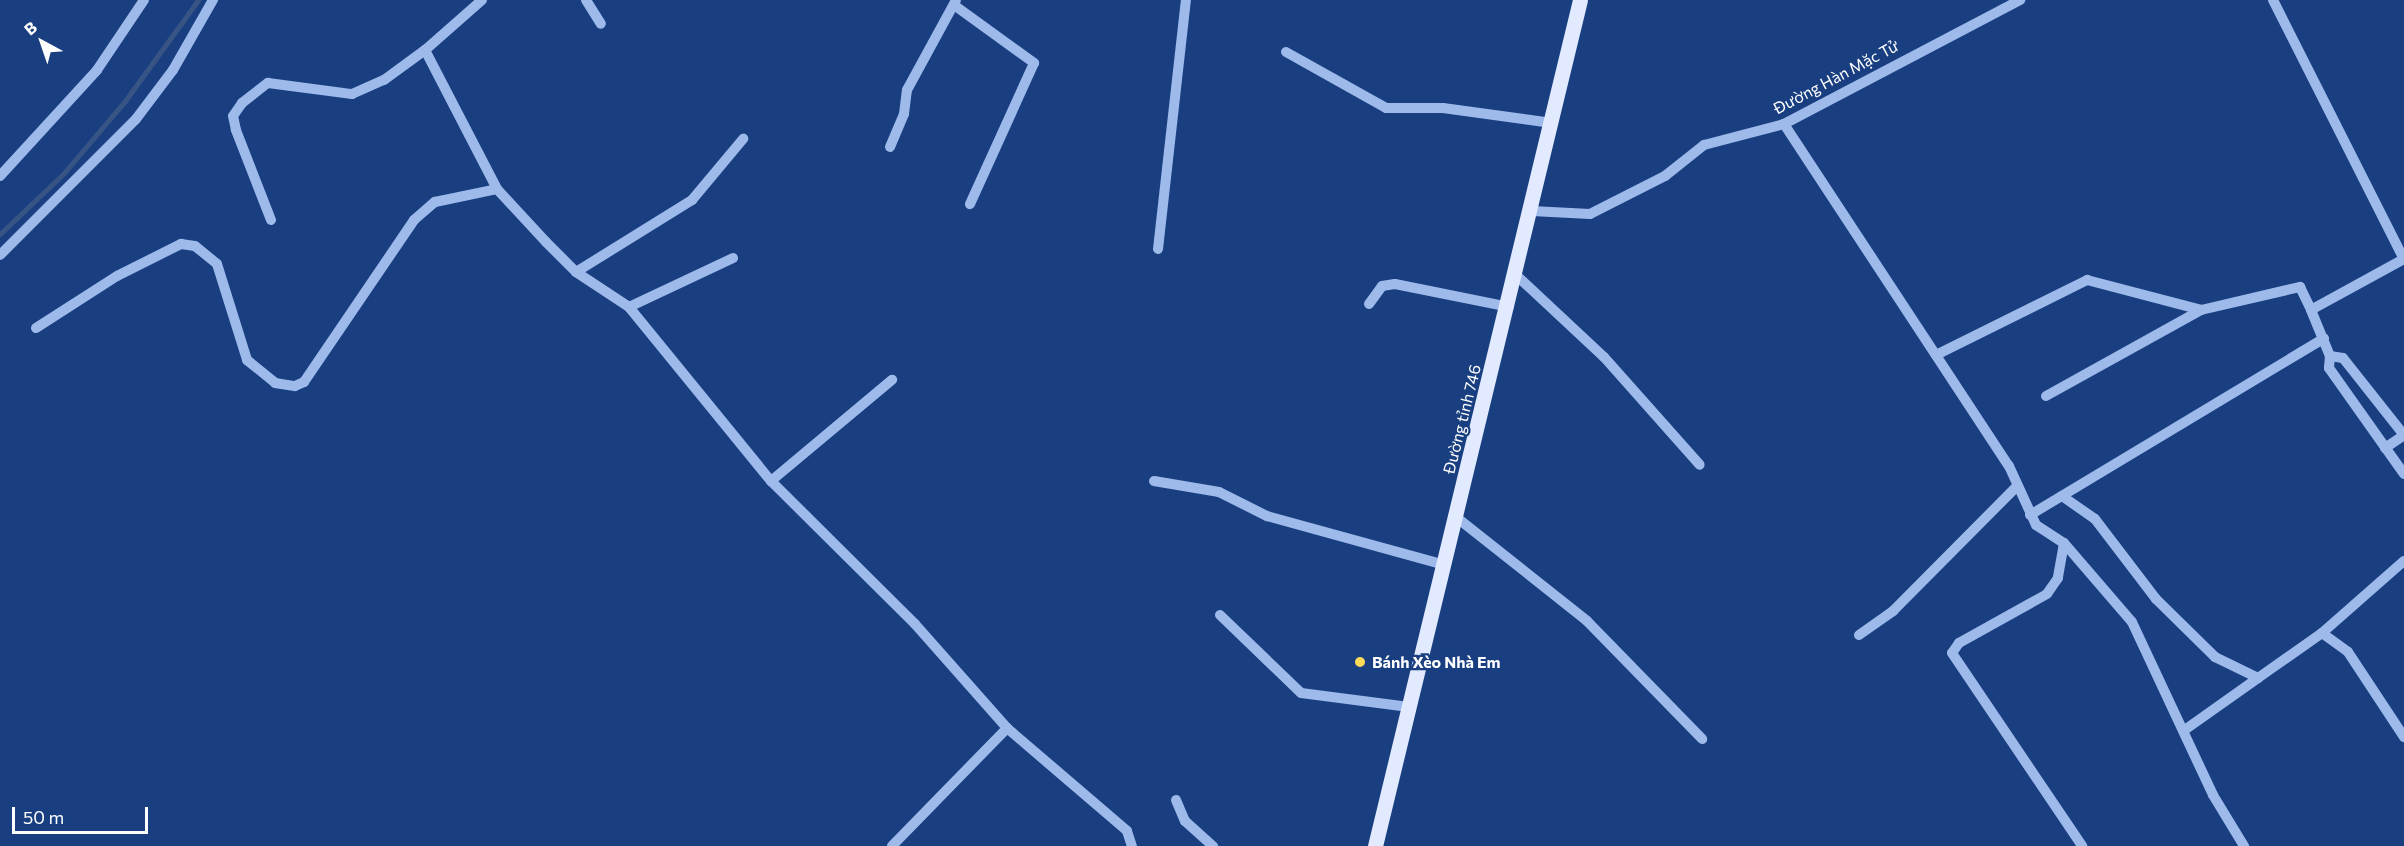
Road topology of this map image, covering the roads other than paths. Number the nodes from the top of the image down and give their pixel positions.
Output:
1 (144, 0) edge
2 (213, 0) edge
3 (482, 0) edge
4 (586, 0) edge
5 (1186, 0) edge
6 (1580, 0) edge
7 (2020, 0) edge
8 (2273, 0) edge
9 (955, 3) edge
10 (601, 24) dead end
11 (425, 50) junction
12 (1286, 52) dead end
13 (1552, 123) junction
14 (1784, 124) junction
15 (743, 139) dead end
16 (890, 147) dead end
17 (0, 176) edge
18 (497, 189) junction
19 (970, 204) dead end
20 (1532, 211) junction
21 (271, 220) dead end
22 (1158, 249) dead end
23 (0, 255) edge
24 (733, 258) dead end
25 (2404, 259) edge
26 (576, 272) junction
27 (1516, 275) junction
28 (1369, 304) dead end
29 (629, 307) junction
30 (1509, 307) junction
31 (2201, 310) junction
32 (2311, 310) junction
33 (36, 328) dead end
34 (2324, 338) junction
35 (1936, 355) junction
36 (2330, 356) junction
37 (892, 380) dead end
38 (2046, 396) dead end
39 (2404, 435) edge
40 (2385, 448) junction
41 (1701, 465) dead end
42 (2404, 474) edge
43 (771, 481) junction
44 (1154, 481) dead end
45 (2017, 486) junction
46 (2062, 496) junction
47 (2030, 514) junction
48 (1456, 517) junction
49 (2064, 543) junction
50 (2404, 561) edge
51 (1444, 565) junction
52 (1220, 615) dead end
53 (2322, 633) junction
54 (1858, 635) dead end
55 (2258, 678) junction
56 (1409, 707) junction
57 (1007, 728) junction
58 (2186, 729) junction
59 (2404, 737) edge
60 (1701, 739) dead end
61 (1176, 800) dead end
62 (892, 846) edge
63 (1132, 846) edge
64 (1213, 846) edge
65 (1375, 846) edge
66 (2082, 846) edge
67 (2244, 846) edge

1 - 17 street
2 - 23 street
3 - 11 street
4 - 10 street
5 - 22 street
6 - 13 main road, Đường tỉnh 746
7 - 14 street, Đường Hàn Mặc Tử
8 - 25 street
9 - 16 street
9 - 19 street
11 - 18 street
11 - 21 street
12 - 13 street
13 - 20 main road, Đường tỉnh 746
14 - 20 street, Đường Hàn Mặc Tử
14 - 35 street
15 - 26 street
18 - 26 street
18 - 33 street
20 - 27 main road, Đường tỉnh 746
24 - 29 street
25 - 32 street
26 - 29 street
27 - 30 main road, Đường tỉnh 746
27 - 41 street
28 - 30 street
29 - 43 street
30 - 48 main road, Đường tỉnh 746
31 - 32 street
31 - 35 street
31 - 38 street
32 - 34 street
34 - 36 street
34 - 46 street
35 - 45 street
36 - 39 street
36 - 40 street
37 - 43 street
39 - 40 street
40 - 42 street
43 - 57 street
44 - 51 street
45 - 47 street
45 - 54 street
46 - 47 street
46 - 55 street
47 - 49 street
48 - 51 main road, Đường tỉnh 746
48 - 60 street
49 - 58 street
49 - 66 street
50 - 53 street
51 - 56 main road, Đường tỉnh 746
52 - 56 street
53 - 55 street
53 - 59 street
55 - 58 street
56 - 65 main road, Đường tỉnh 746
57 - 62 street
57 - 63 street
58 - 67 street
61 - 64 street

